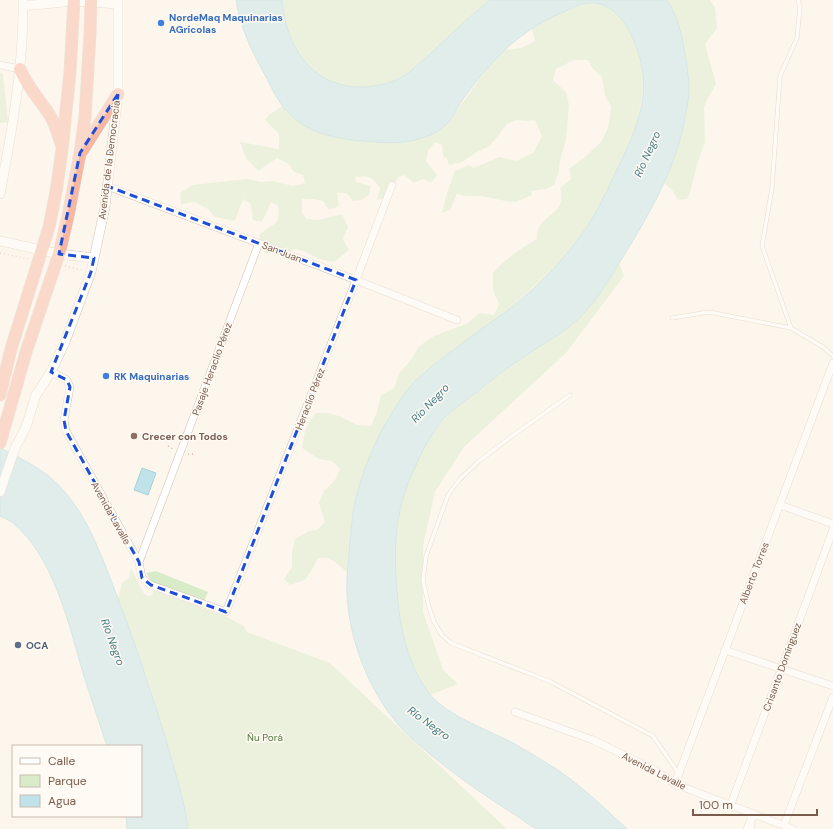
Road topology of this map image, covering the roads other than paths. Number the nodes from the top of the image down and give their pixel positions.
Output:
1 (74, 0) edge
2 (798, 0) edge
3 (91, 1) edge
4 (118, 2) edge
5 (23, 3) edge
6 (0, 65) edge
7 (20, 69) junction
8 (118, 94) junction
9 (62, 150) junction
10 (80, 153) junction
11 (392, 185) dead end
12 (107, 186) junction
13 (0, 194) edge
14 (0, 241) edge
15 (259, 243) junction
16 (42, 250) junction
17 (94, 258) junction
18 (60, 260) junction
19 (356, 280) junction
20 (672, 318) dead end
21 (457, 320) dead end
22 (791, 328) junction
23 (833, 356) edge
24 (833, 363) edge
25 (51, 372) junction
26 (0, 395) edge
27 (570, 395) dead end
28 (0, 443) edge
29 (0, 492) edge
30 (780, 506) junction
31 (833, 524) edge
32 (833, 530) edge
33 (139, 562) junction
34 (226, 612) joint
35 (725, 650) junction
36 (782, 669) junction
37 (833, 686) edge
38 (833, 697) edge
39 (515, 712) dead end
40 (675, 784) junction
41 (731, 804) junction
42 (753, 814) junction
43 (784, 825) junction
44 (747, 829) edge
45 (752, 829) edge
46 (793, 829) edge

1 - 3 street
1 - 5 street
1 - 9 highway
2 - 22 lane
3 - 4 street
3 - 10 highway
4 - 8 street, Avenida de la Democracia
5 - 7 street
6 - 7 street
7 - 9 highway
7 - 13 street
8 - 10 highway
8 - 12 street, Avenida de la Democracia
9 - 16 highway
10 - 18 highway
11 - 19 street, Heraclio Pérez
12 - 15 street, San Juan
12 - 17 street, Avenida de la Democracia
14 - 16 street
15 - 19 street, San Juan
15 - 33 street, Pasaje Heraclio Pérez
16 - 18 street
16 - 26 highway
17 - 18 street
17 - 25 street, Avenida de la Democracia
18 - 28 highway
19 - 21 street, San Juan
19 - 34 street, Heraclio Pérez
20 - 22 lane
22 - 23 lane
24 - 30 street, Alberto Torres
25 - 29 street, Avenida de la Democracia
25 - 33 street, Avenida Lavalle
27 - 40 lane
30 - 31 street
30 - 35 street, Alberto Torres
32 - 36 street, Crisanto Domínguez
33 - 34 street, Avenida Lavalle
35 - 36 street
35 - 40 street, Alberto Torres
36 - 37 street
36 - 41 street, Crisanto Domínguez
38 - 43 street
39 - 40 street, Avenida Lavalle
40 - 41 street, Avenida Lavalle
41 - 42 street, Avenida Lavalle
42 - 43 street, Avenida Lavalle
42 - 44 street
42 - 45 lane
43 - 46 street, Avenida Lavalle

